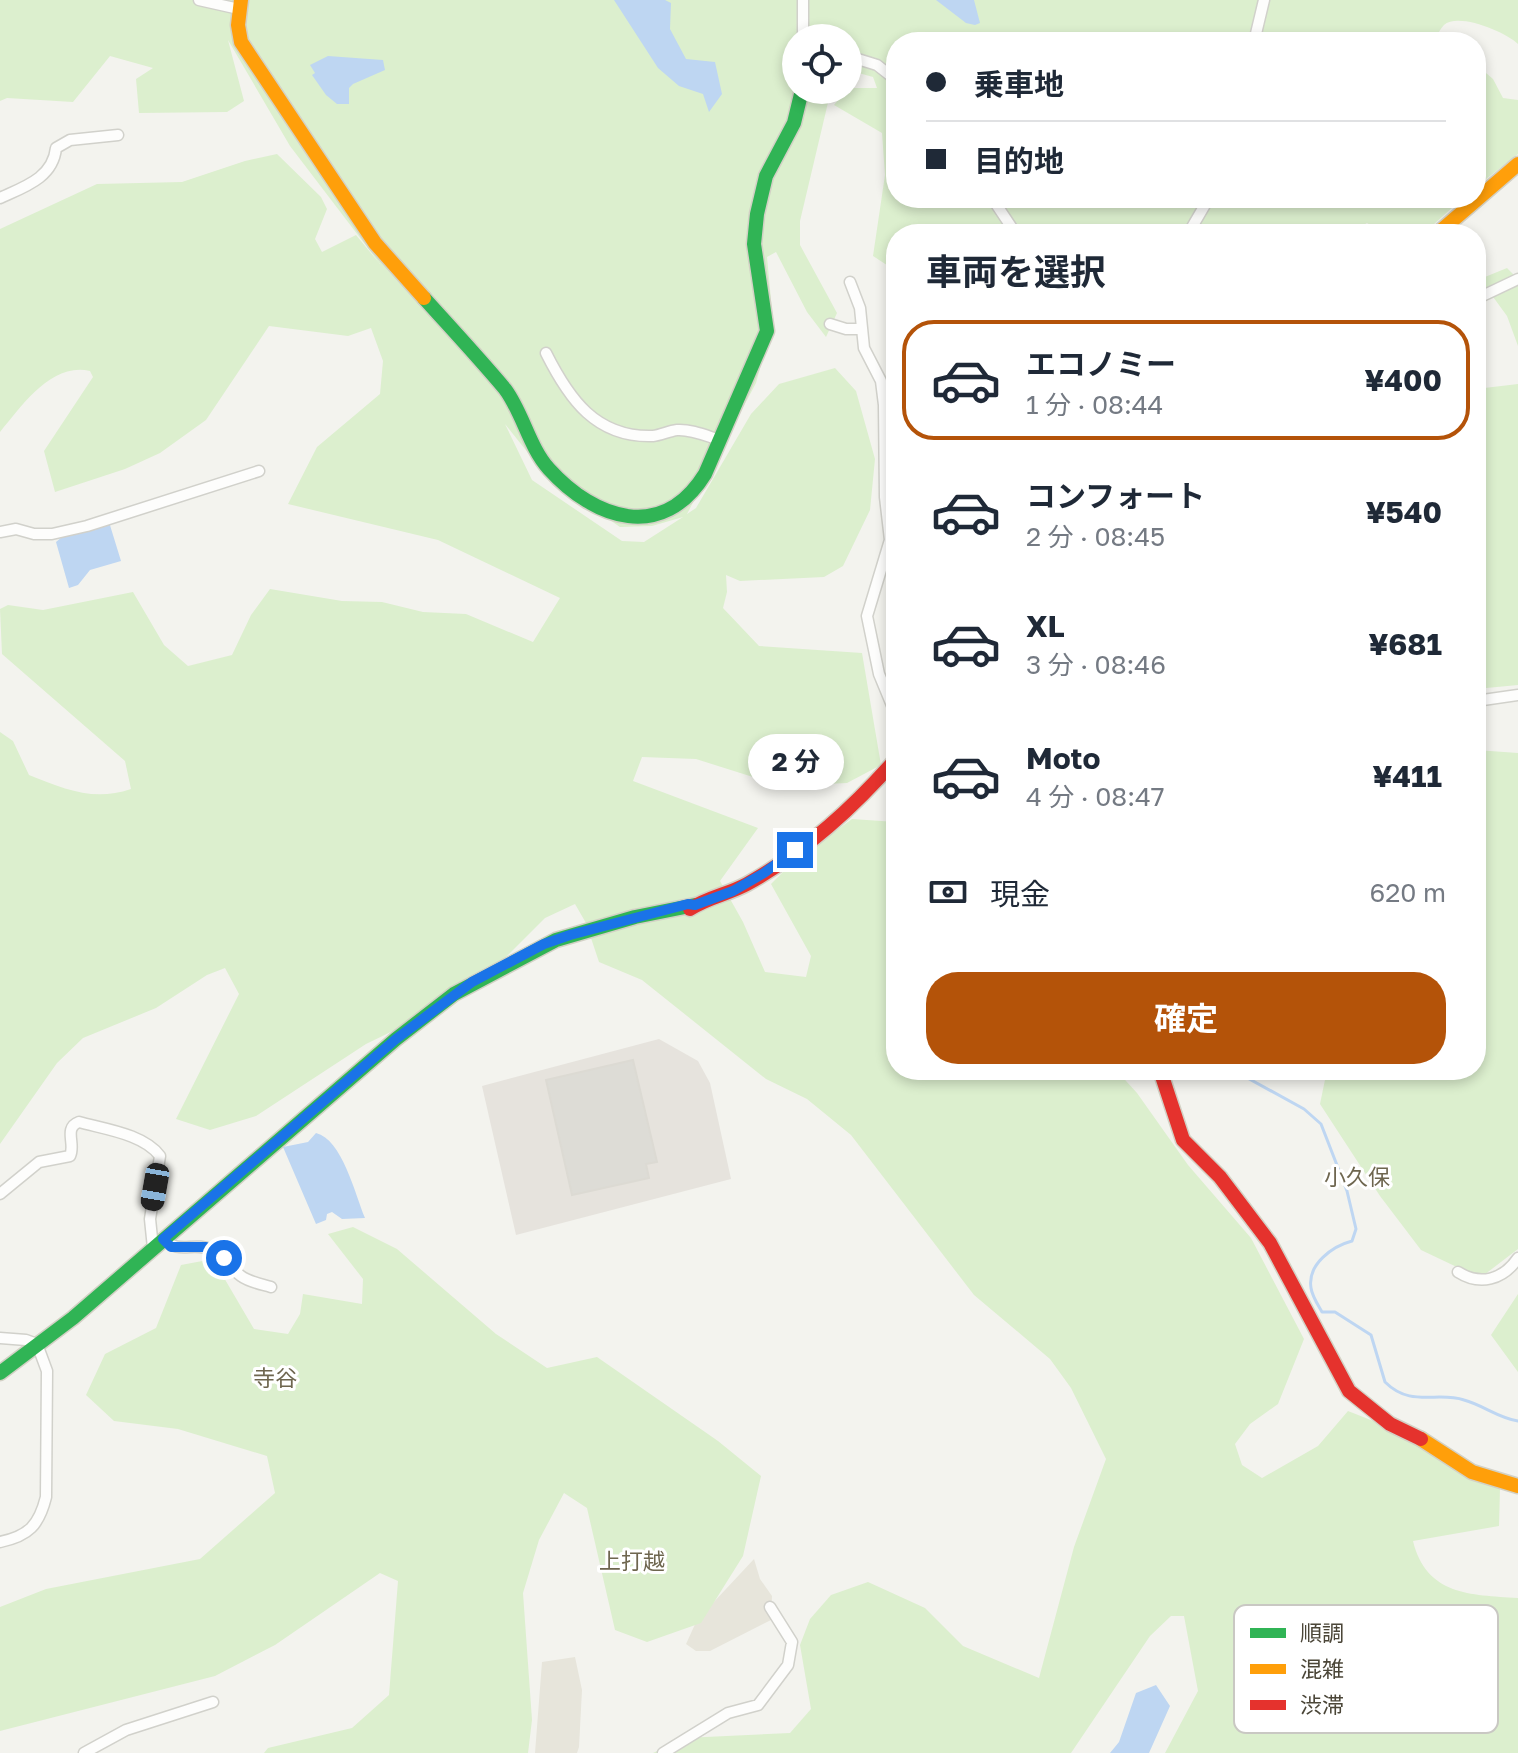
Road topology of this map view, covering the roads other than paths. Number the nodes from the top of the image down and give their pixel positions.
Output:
1 (199, 0) edge
2 (803, 0) edge
3 (1264, 0) edge
4 (240, 4) edge
5 (803, 24) edge
6 (1256, 32) edge
7 (862, 60) edge
8 (886, 72) edge
9 (799, 104) edge
10 (118, 135) dead end
11 (1518, 164) edge
12 (1486, 192) edge
13 (0, 198) edge
14 (1467, 208) edge
15 (1449, 224) edge
16 (1518, 279) edge
17 (850, 282) dead end
18 (1486, 294) edge
19 (830, 324) dead end
20 (861, 329) junction
21 (546, 353) dead end
22 (720, 440) junction
23 (259, 471) dead end
24 (886, 502) edge
25 (0, 532) edge
26 (886, 560) edge
27 (886, 691) edge
28 (1518, 695) edge
29 (1486, 700) edge
30 (886, 770) edge
31 (1163, 1080) edge
32 (0, 1194) edge
33 (158, 1244) junction
34 (1518, 1258) edge
35 (1458, 1272) dead end
36 (271, 1287) dead end
37 (0, 1338) edge
38 (37, 1344) junction
39 (0, 1373) edge
40 (1518, 1486) edge
41 (0, 1542) edge
42 (770, 1607) dead end
43 (213, 1702) dead end
44 (84, 1753) edge
45 (663, 1753) edge

1 - 4 street
2 - 5 street
3 - 6 street
4 - 22 street
7 - 8 street
9 - 22 street
10 - 13 street
11 - 12 street
14 - 15 street
16 - 18 street
17 - 20 street
19 - 20 street
20 - 24 street
21 - 22 street
23 - 25 street
26 - 27 street
28 - 29 street
30 - 33 street
31 - 40 street
32 - 33 street
33 - 36 street
33 - 38 street
34 - 35 street
37 - 38 street
38 - 39 street
38 - 41 street
42 - 45 street
43 - 44 street

